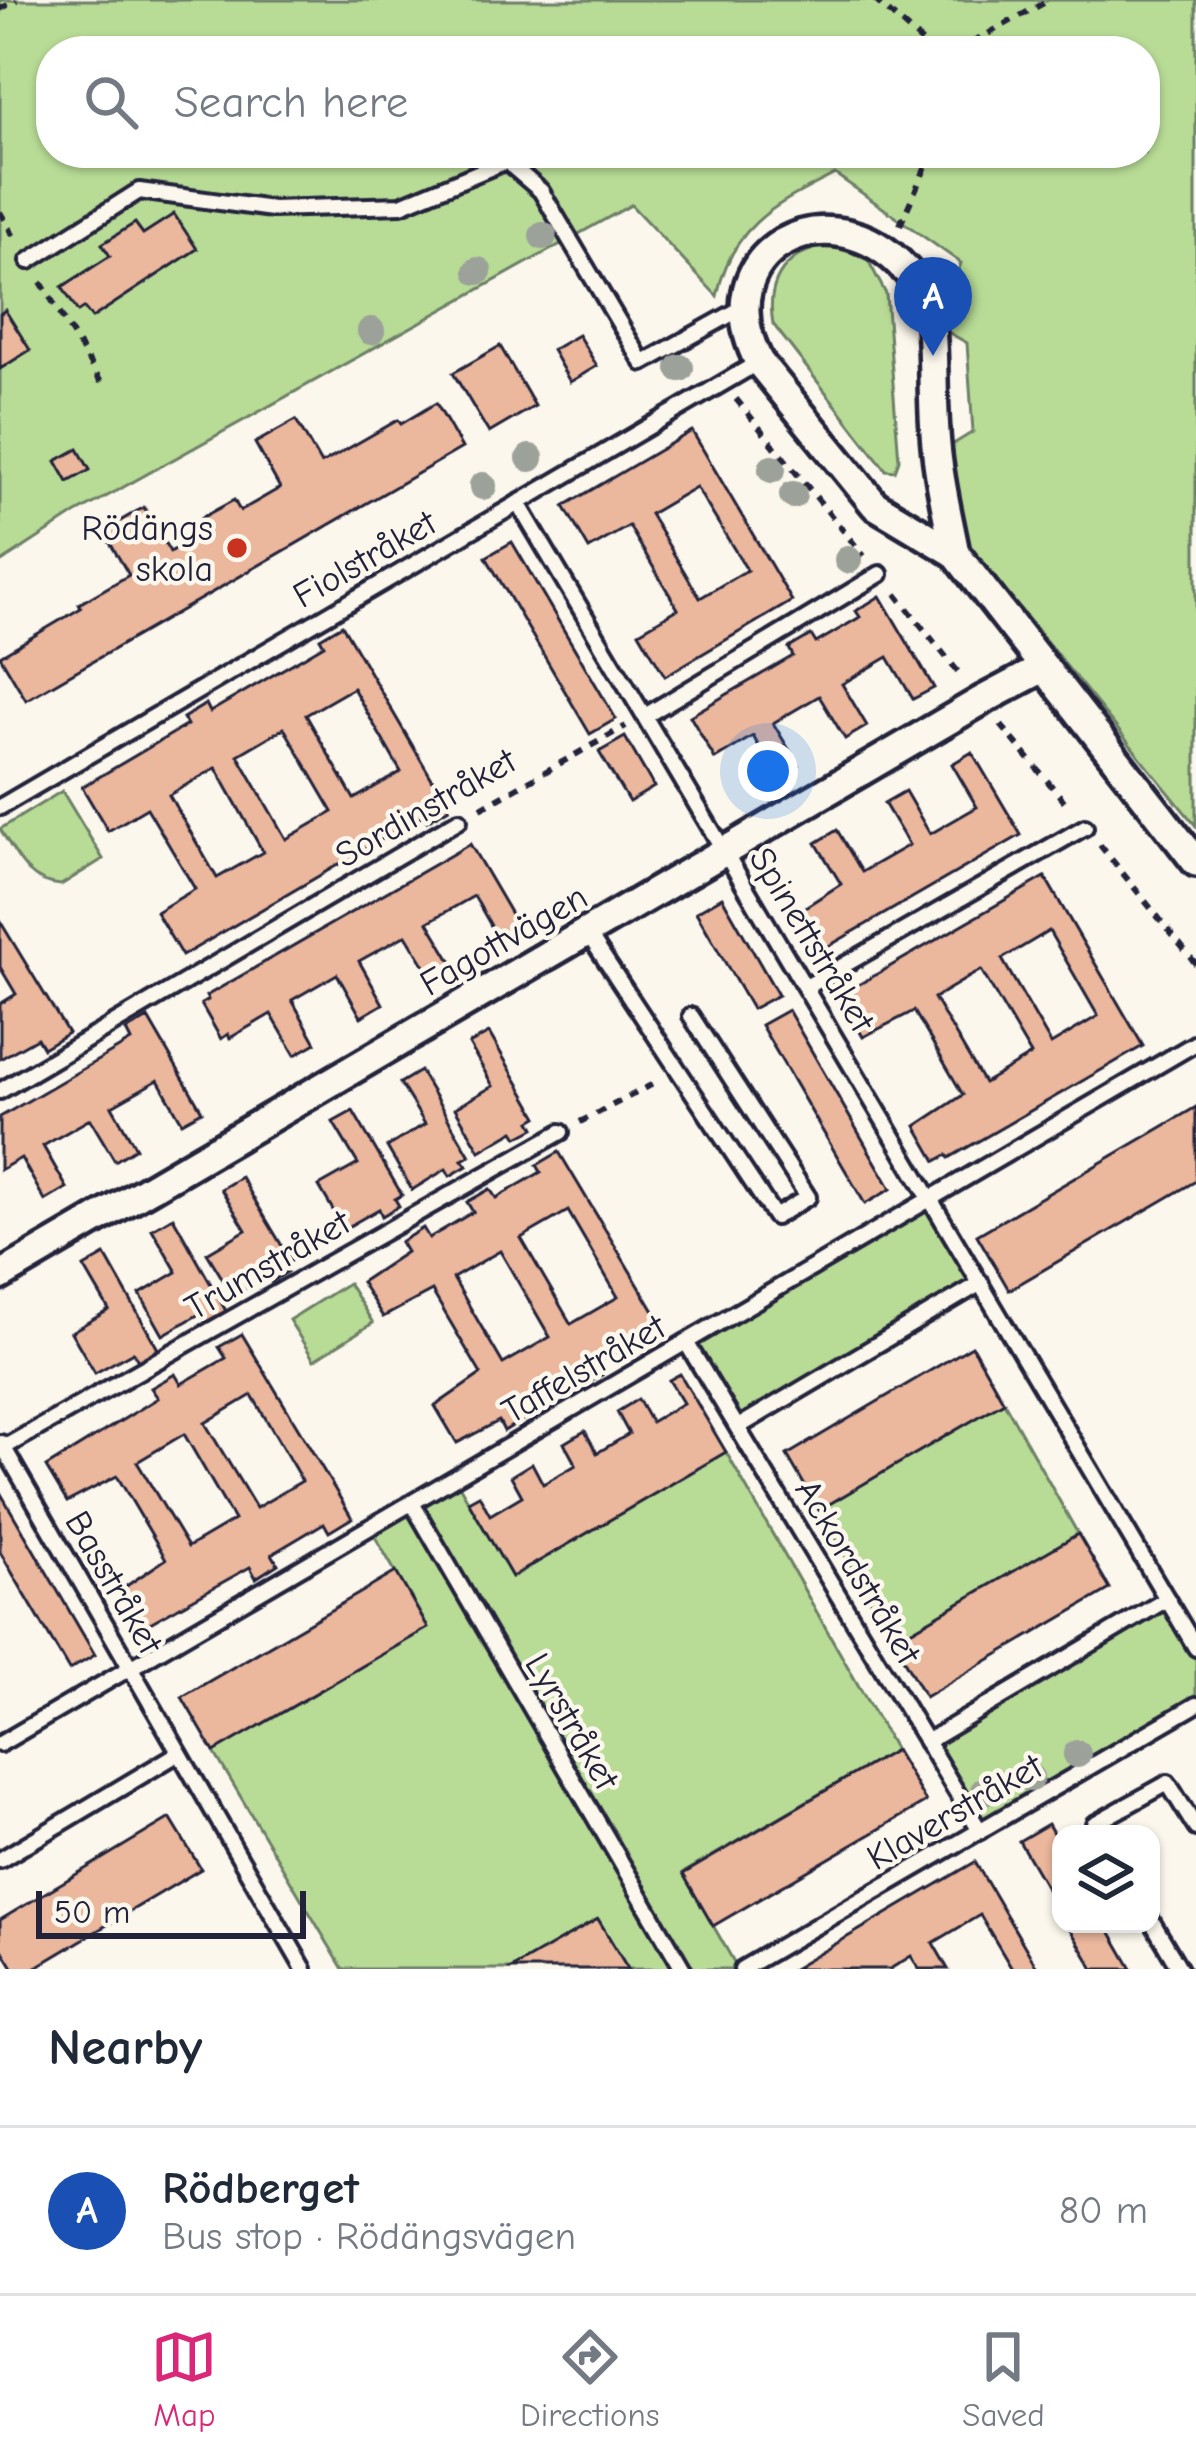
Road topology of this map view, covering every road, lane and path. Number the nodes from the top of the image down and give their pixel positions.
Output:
1 (16, 0) edge
2 (875, 0) edge
3 (1048, 0) edge
4 (0, 9) edge
5 (915, 36) edge
6 (984, 36) edge
7 (487, 168) edge
8 (515, 168) edge
9 (925, 168) edge
10 (0, 212) edge
11 (888, 250) junction
12 (29, 261) junction
13 (742, 308) junction
14 (759, 362) junction
15 (104, 389) dead end
16 (518, 503) junction
17 (955, 553) junction
18 (880, 574) dead end
19 (1043, 668) junction
20 (645, 716) junction
21 (0, 807) edge
22 (459, 820) joint
23 (1085, 827) dead end
24 (726, 852) junction
25 (1196, 862) edge
26 (586, 932) junction
27 (806, 987) junction
28 (691, 1016) dead end
29 (1196, 1042) edge
30 (678, 1071) junction
31 (0, 1090) edge
32 (561, 1132) joint
33 (931, 1198) junction
34 (0, 1276) edge
35 (981, 1283) junction
36 (686, 1342) junction
37 (738, 1427) junction
38 (2, 1445) edge
39 (412, 1503) junction
40 (1167, 1599) junction
41 (1196, 1648) edge
42 (130, 1669) junction
43 (1196, 1705) edge
44 (926, 1742) junction
45 (0, 1744) edge
46 (179, 1753) junction
47 (1095, 1825) edge
48 (1196, 1828) edge
49 (980, 1831) junction
50 (0, 1860) edge
51 (1159, 1933) edge
52 (304, 1969) edge
53 (683, 1969) edge
54 (742, 1969) edge
55 (1180, 1969) edge

1 - 4 path
2 - 5 path
3 - 6 path
7 - 12 lane
8 - 13 lane
9 - 11 path
10 - 12 path
11 - 13 street
11 - 17 street
12 - 15 path
13 - 14 street
14 - 16 lane, Fiolstråket
14 - 17 street
16 - 20 lane, Spinettstråket
16 - 21 lane, Fiolstråket
17 - 19 street
18 - 20 lane
19 - 24 street, Fagottvägen
19 - 25 street
20 - 22 path, Sordinstråket
20 - 24 lane, Spinettstråket
22 - 31 lane, Sordinstråket
23 - 27 lane
24 - 26 street, Fagottvägen
24 - 27 lane, Spinettstråket
26 - 30 lane
26 - 34 street, Fagottvägen
27 - 33 lane, Spinettstråket
28 - 30 lane
29 - 33 lane, Taffelstråket
30 - 32 path
32 - 38 lane, Trumstråket
33 - 35 lane, Spinettstråket
33 - 36 lane, Taffelstråket
35 - 37 lane
35 - 40 lane, Spinettstråket
36 - 37 lane, Ackordstråket
36 - 39 lane, Taffelstråket
37 - 44 lane, Ackordstråket
38 - 42 lane, Basstråket
39 - 42 lane, Taffelstråket
39 - 53 lane, Lyrstråket
40 - 41 lane, Spinettstråket
40 - 44 lane
42 - 45 lane, Taffelstråket
42 - 46 lane, Basstråket
43 - 49 lane, Klaverstråket
44 - 49 lane, Ackordstråket
46 - 50 lane
46 - 52 lane, Basstråket
47 - 48 lane
49 - 54 lane, Klaverstråket
51 - 55 lane

